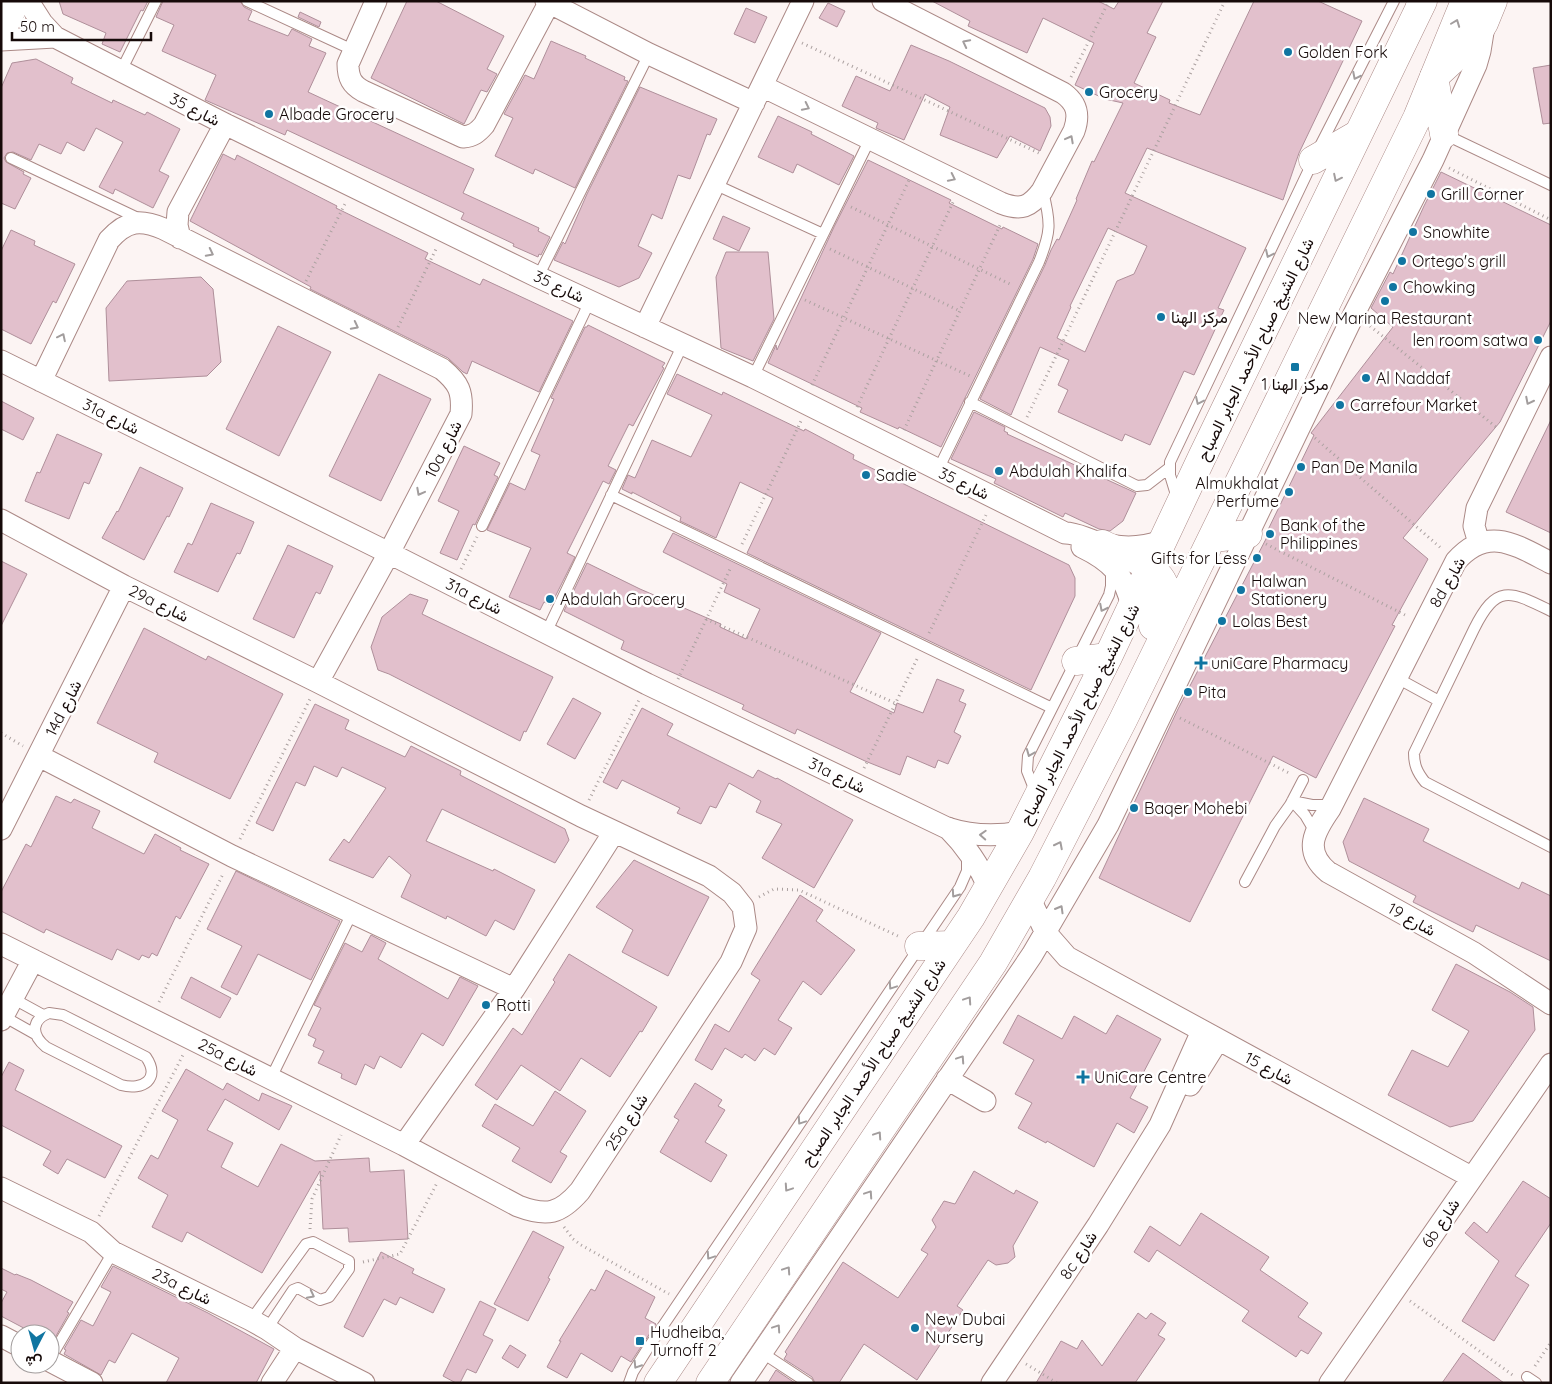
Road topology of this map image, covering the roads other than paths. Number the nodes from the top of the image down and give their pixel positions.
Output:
1 (16, 1) edge
2 (28, 1) edge
3 (156, 1) edge
4 (247, 1) edge
5 (376, 1) edge
6 (803, 1) edge
7 (883, 1) edge
8 (1465, 1) edge
9 (1408, 2) edge
10 (552, 3) edge
11 (1489, 12) edge
12 (1, 32) edge
13 (55, 37) junction
14 (1, 40) edge
15 (353, 50) junction
16 (649, 54) junction
17 (121, 71) junction
18 (1434, 78) junction
19 (758, 94) junction
20 (225, 124) junction
21 (1358, 134) junction
22 (1444, 134) junction
23 (870, 139) junction
24 (11, 158) dead end
25 (1314, 160) junction
26 (714, 184) junction
27 (1551, 185) edge
28 (1042, 191) junction
29 (149, 223) junction
30 (180, 238) junction
31 (821, 239) junction
32 (538, 277) junction
33 (590, 301) junction
34 (646, 327) junction
35 (683, 344) junction
36 (1551, 357) edge
37 (1, 361) edge
38 (753, 377) junction
39 (41, 381) junction
40 (970, 402) junction
41 (1169, 468) junction
42 (938, 470) junction
43 (611, 495) junction
44 (1180, 506) junction
45 (1, 520) edge
46 (482, 526) road end
47 (1248, 534) junction
48 (1213, 538) junction
49 (1163, 541) junction
50 (1478, 544) junction
51 (389, 553) junction
52 (1105, 553) junction
53 (1551, 563) edge
54 (1151, 568) junction
55 (124, 586) junction
56 (1132, 607) junction
57 (1551, 611) edge
58 (546, 633) junction
59 (1108, 656) junction
60 (1076, 662) junction
61 (1397, 678) junction
62 (318, 682) junction
63 (1439, 701) junction
64 (1052, 708) junction
65 (1123, 720) junction
66 (39, 756) junction
67 (1303, 780) road end
68 (1038, 796) junction
69 (1292, 801) junction
70 (1331, 807) junction
71 (948, 828) junction
72 (1, 829) edge
73 (614, 832) junction
74 (1020, 832) junction
75 (1318, 843) junction
76 (1551, 848) edge
77 (967, 849) junction
78 (1244, 882) dead end
79 (988, 888) junction
80 (1030, 899) junction
81 (352, 913) junction
82 (1046, 933) junction
83 (1, 944) edge
84 (952, 945) junction
85 (919, 946) junction
86 (1474, 953) junction
87 (1032, 955) junction
88 (1066, 957) junction
89 (33, 960) junction
90 (993, 963) junction
91 (514, 989) junction
92 (1551, 989) edge
93 (1551, 1004) edge
94 (6, 1011) edge
95 (43, 1015) junction
96 (35, 1034) junction
97 (1210, 1035) junction
98 (1548, 1073) edge
99 (271, 1078) junction
100 (947, 1079) junction
101 (985, 1101) dead end
102 (404, 1145) junction
103 (1472, 1178) junction
104 (1, 1188) edge
105 (113, 1252) junction
106 (259, 1324) junction
107 (60, 1343) edge
108 (295, 1348) junction
109 (761, 1352) junction
110 (60, 1365) edge
111 (92, 1383) edge
112 (272, 1383) edge
113 (364, 1383) edge
114 (629, 1383) edge
115 (658, 1383) edge
116 (710, 1383) edge
117 (741, 1383) edge
118 (808, 1383) edge
119 (992, 1383) edge
120 (1330, 1383) edge

1 - 12 main road
2 - 13 street, شارع 35
3 - 17 lane
4 - 15 lane
5 - 15 street
6 - 19 street
28 -> 7 street
18 -> 8 main road
9 - 21 main road, شارع الشيخ صباح الأحمد الجابر الصباح
9 -> 25 lane
10 - 15 street
10 - 16 street
11 - 18 main road
11 - 22 street
13 - 14 street
13 - 17 street, شارع 35
16 - 19 street
16 - 32 lane
17 - 20 street, شارع 35
18 - 22 main road
18 - 48 main road
19 -> 23 street
19 - 26 street
20 - 30 street
20 - 32 street, شارع 35
21 - 25 main road
21 -> 44 main road, شارع الشيخ صباح الأحمد الجابر الصباح
22 - 27 lane
22 - 47 street
23 -> 28 street
23 - 31 lane
24 - 29 lane
25 -> 41 lane
26 - 31 lane
26 - 34 street
28 - 40 lane
29 - 30 street, 10a شارع
39 -> 29 street
30 -> 51 street, 10a شارع
31 - 38 lane
32 - 33 street, شارع 35
33 - 34 street, شارع 35
33 - 46 lane
34 - 35 street, شارع 35
35 - 38 street, شارع 35
35 - 43 lane
36 -> 50 street, 8d شارع
37 - 39 street, 31a شارع
38 - 42 street, شارع 35
39 - 51 street, 31a شارع
40 - 41 lane
40 - 42 lane
41 - 44 lane
42 - 52 street, شارع 35
43 - 58 lane
43 - 64 lane
44 - 49 main road, شارع الشيخ صباح الأحمد الجابر الصباح
45 - 55 street, 29a شارع
47 - 48 main road
82 -> 47 street
48 - 65 main road
49 - 52 street, شارع 35
49 - 54 main road, شارع الشيخ صباح الأحمد الجابر الصباح
50 - 53 street
50 - 61 street, 8d شارع
51 - 58 street, 31a شارع
51 - 62 street, 10a شارع
52 - 54 main road
52 - 56 street, شارع 35
52 -> 60 lane
54 - 56 main road, شارع الشيخ صباح الأحمد الجابر الصباح
54 - 65 main road
55 - 62 street, 29a شارع
55 - 66 street, 14d شارع
56 - 59 main road, شارع الشيخ صباح الأحمد الجابر الصباح
57 - 63 lane
58 - 71 street, 31a شارع
59 - 60 main road
59 - 68 main road, شارع الشيخ صباح الأحمد الجابر الصباح
60 - 64 lane
61 - 63 lane
61 - 70 street, 8d شارع
62 - 73 street
63 - 76 lane
64 -> 68 lane
80 -> 65 main road
66 - 72 street, 14d شارع
66 - 81 street
67 - 69 lane
68 - 74 main road, شارع الشيخ صباح الأحمد الجابر الصباح
69 - 70 lane
69 - 75 lane
69 - 78 lane
70 - 75 street, 8d شارع
74 -> 71 street, 31a شارع
71 - 77 street, 31a شارع
73 - 91 street
73 - 102 street, 25a شارع
74 - 79 main road, شارع الشيخ صباح الأحمد الجابر الصباح
75 - 86 street, شارع 19
77 - 79 street, 31a شارع
77 -> 85 lane
79 - 84 main road, شارع الشيخ صباح الأحمد الجابر الصباح
80 - 82 street, شارع 15
80 - 90 main road
81 - 91 street
81 - 99 lane
82 - 87 street
82 - 88 street, شارع 15
83 - 89 street, 25a شارع
84 - 85 main road
84 -> 115 main road, شارع الشيخ صباح الأحمد الجابر الصباح
85 -> 114 lane
86 - 92 street, شارع 19
86 - 93 street, شارع 19
87 - 88 street, شارع 15
87 - 90 street, شارع 15
100 -> 87 street
88 - 97 street, شارع 15
89 - 94 street
89 - 99 street, 25a شارع
116 -> 90 main road
91 - 102 street
94 - 95 lane
94 - 96 lane
95 - 96 lane
95 - 96 lane
97 - 103 street, شارع 15
97 - 119 street, 8c شارع
98 - 103 street, 6b شارع
99 - 102 street, 25a شارع
100 - 101 street
109 -> 100 street
103 - 120 street, 6b شارع
104 - 105 street, 23a شارع
105 - 106 street, 23a شارع
105 - 107 lane
106 -> 106 lane
106 - 108 street, 23a شارع
108 - 112 street
108 - 113 street, 23a شارع
109 - 117 street
109 - 118 lane
110 - 111 street

